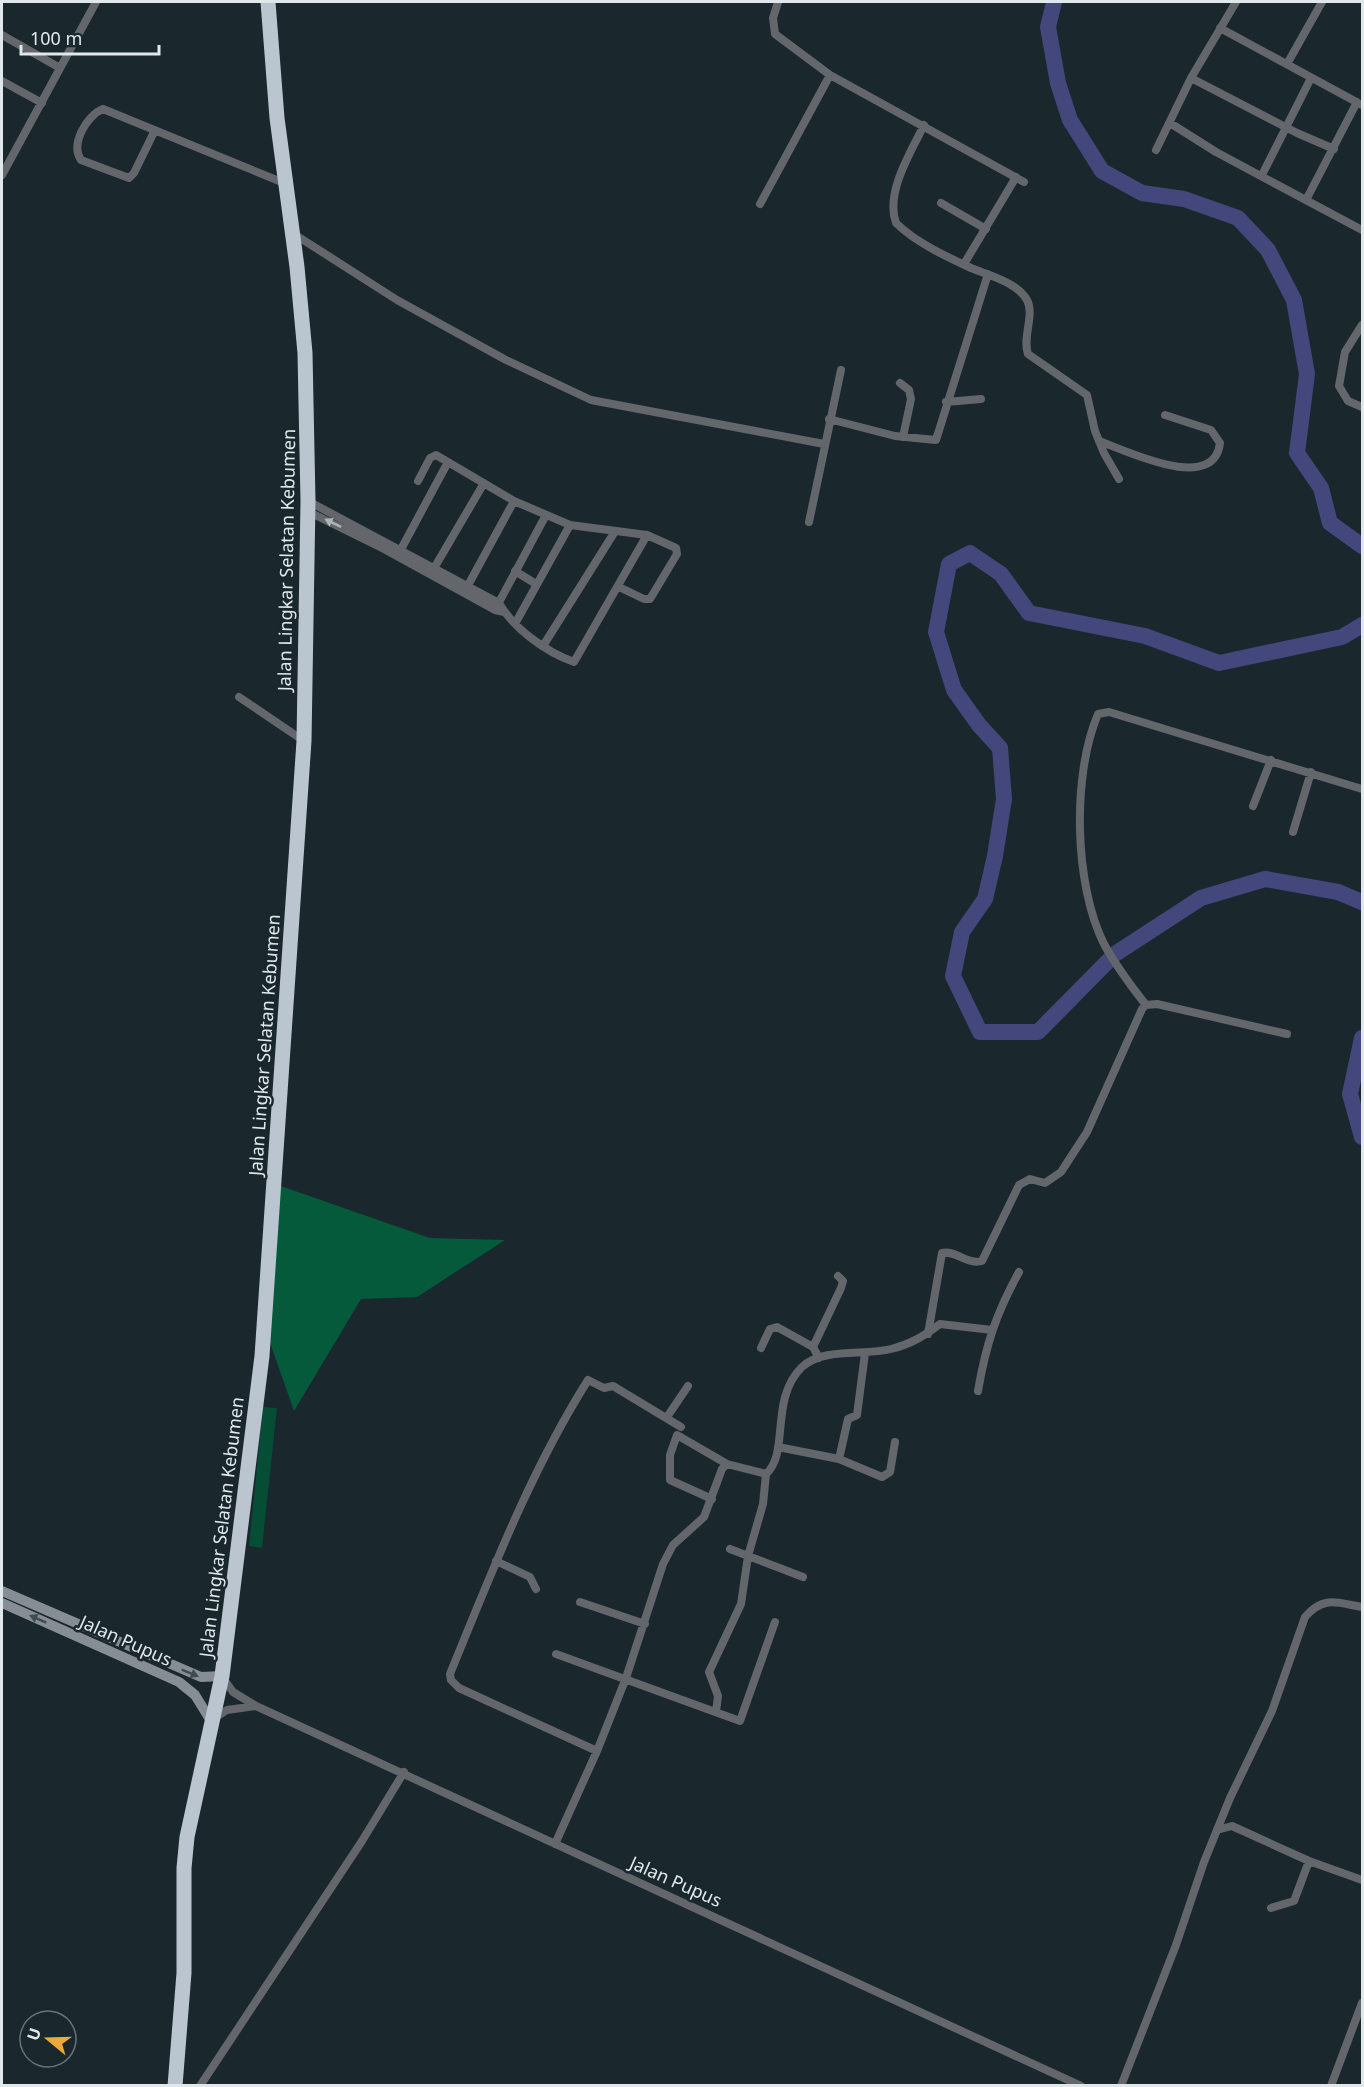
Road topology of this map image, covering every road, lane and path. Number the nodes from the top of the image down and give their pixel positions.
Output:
1 (96, 2) edge
2 (268, 2) edge
3 (778, 2) edge
4 (1236, 2) edge
5 (1322, 2) edge
6 (1220, 28) junction
7 (2, 34) edge
8 (1287, 64) junction
9 (60, 68) junction
10 (830, 75) junction
11 (1191, 78) junction
12 (1311, 78) junction
13 (2, 81) edge
14 (42, 103) junction
15 (1360, 103) edge
16 (1170, 123) junction
17 (924, 124) junction
18 (1286, 128) junction
19 (154, 132) junction
20 (1334, 149) junction
21 (1156, 150) dead end
22 (2, 175) edge
23 (1262, 175) junction
24 (1016, 177) junction
25 (1024, 182) dead end
26 (285, 183) junction
27 (1306, 200) junction
28 (941, 203) dead end
29 (760, 204) dead end
30 (986, 229) junction
31 (1362, 230) edge
32 (294, 234) junction
33 (964, 264) junction
34 (988, 274) junction
35 (1362, 325) edge
36 (841, 370) dead end
37 (900, 383) dead end
38 (981, 399) dead end
39 (946, 402) junction
40 (1362, 407) edge
41 (1165, 415) dead end
42 (829, 419) junction
43 (903, 437) junction
44 (1099, 441) junction
45 (824, 444) junction
46 (448, 462) junction
47 (1119, 479) dead end
48 (418, 481) dead end
49 (484, 483) junction
50 (514, 501) junction
51 (307, 506) junction
52 (546, 515) junction
53 (809, 522) dead end
54 (570, 525) junction
55 (614, 533) junction
56 (647, 536) junction
57 (400, 552) junction
58 (433, 570) junction
59 (515, 571) junction
60 (536, 584) junction
61 (619, 587) junction
62 (467, 589) junction
63 (497, 607) junction
64 (516, 622) junction
65 (543, 646) junction
66 (239, 697) dead end
67 (304, 741) junction
68 (1271, 760) junction
69 (1311, 772) junction
70 (1362, 789) edge
71 (1254, 807) dead end
72 (1293, 832) dead end
73 (1146, 1005) junction
74 (1287, 1034) dead end
75 (1019, 1272) dead end
76 (838, 1276) dead end
77 (992, 1330) junction
78 (928, 1334) junction
79 (761, 1347) dead end
80 (813, 1347) junction
81 (866, 1353) junction
82 (819, 1358) junction
83 (688, 1386) dead end
84 (978, 1391) dead end
85 (667, 1417) junction
86 (681, 1429) junction
87 (895, 1442) dead end
88 (778, 1447) junction
89 (839, 1458) junction
90 (727, 1464) junction
91 (766, 1474) junction
92 (712, 1499) junction
93 (730, 1549) dead end
94 (748, 1556) junction
95 (496, 1561) junction
96 (803, 1577) dead end
97 (536, 1589) dead end
98 (2, 1591) edge
99 (580, 1602) dead end
100 (2, 1603) edge
101 (1362, 1607) edge
102 (775, 1622) dead end
103 (645, 1624) junction
104 (556, 1654) dead end
105 (222, 1676) junction
106 (626, 1678) junction
107 (256, 1706) junction
108 (716, 1712) junction
109 (210, 1721) junction
110 (597, 1751) junction
111 (404, 1772) junction
112 (1217, 1830) junction
113 (555, 1844) junction
114 (1309, 1861) junction
115 (1362, 1880) edge
116 (1271, 1908) dead end
117 (1362, 2003) edge
118 (175, 2085) edge
119 (200, 2085) edge
120 (1082, 2085) edge
121 (1120, 2085) edge
122 (1332, 2085) edge

1 - 9 street
2 - 26 highway, Jalan Lingkar Selatan Kebumen
3 - 10 street
4 - 6 street
5 - 8 street
6 - 8 street
6 - 11 street
7 - 9 street
8 - 12 street
9 - 14 street
10 - 17 street
10 - 29 street
11 - 16 street
11 - 18 street
12 - 15 street
12 - 18 street
13 - 14 street
14 - 22 street
15 - 20 street
16 - 21 street
16 - 23 street
17 - 24 street
17 - 33 street
18 - 20 street
18 - 23 street
19 - 19 street
19 - 26 street
20 - 27 street
23 - 27 street
24 - 25 street
24 - 30 street
26 - 32 highway, Jalan Lingkar Selatan Kebumen
27 - 31 street
28 - 30 street
30 - 33 street
32 - 45 street
32 - 51 highway, Jalan Lingkar Selatan Kebumen
33 - 34 street
34 - 39 street
34 - 44 street
35 - 40 street
36 - 42 street
37 - 43 street
38 - 39 street
39 - 43 street
41 - 44 street
42 - 43 street
42 - 45 street
44 - 47 street
45 - 53 street
46 - 48 street
46 - 49 street
46 - 57 street
49 - 50 street
49 - 58 street
50 - 52 street
50 - 62 street
51 - 57 street
51 - 67 highway, Jalan Lingkar Selatan Kebumen
52 - 54 street
52 - 59 street
54 - 55 street
54 - 60 street
55 - 56 street
55 - 65 street
56 - 61 street
56 - 61 street
57 - 58 street
58 - 62 street
59 - 60 street
59 - 63 street
60 - 64 street
61 - 65 street
62 - 63 street
63 - 64 street
64 - 65 street
66 - 67 street
67 - 105 highway, Jalan Lingkar Selatan Kebumen
68 - 69 street
68 - 71 street
68 - 73 street
69 - 70 street
69 - 72 street
73 - 74 street
73 - 78 street
75 - 77 street
76 - 80 street
77 - 78 street
77 - 84 street
78 - 81 street
79 - 80 street
80 - 82 street
81 - 82 street
81 - 89 street
82 - 88 street
83 - 85 street
85 - 86 street
85 - 95 street
86 - 90 street
86 - 92 street
87 - 89 street
88 - 89 street
88 - 91 street
90 - 91 street
90 - 92 street
91 - 94 street
92 - 103 street
93 - 94 street
94 - 96 street
94 - 108 street
95 - 97 street
95 - 110 street
98 -> 105 street, Jalan Pupus
99 - 103 street
109 -> 100 street, Jalan Pupus
101 - 112 street
102 - 108 street
103 - 106 street
104 - 106 street
105 - 107 street, Jalan Pupus
105 - 109 highway, Jalan Lingkar Selatan Kebumen
106 - 108 street
106 - 110 street
107 - 109 street
107 - 111 street, Jalan Pupus
109 - 118 highway, Jalan Lingkar Selatan Kebumen
110 - 113 street
111 - 113 street, Jalan Pupus
111 - 119 street
112 - 114 street
112 - 121 street
113 - 120 street, Jalan Pupus
114 - 115 street
114 - 116 street
117 - 122 street

